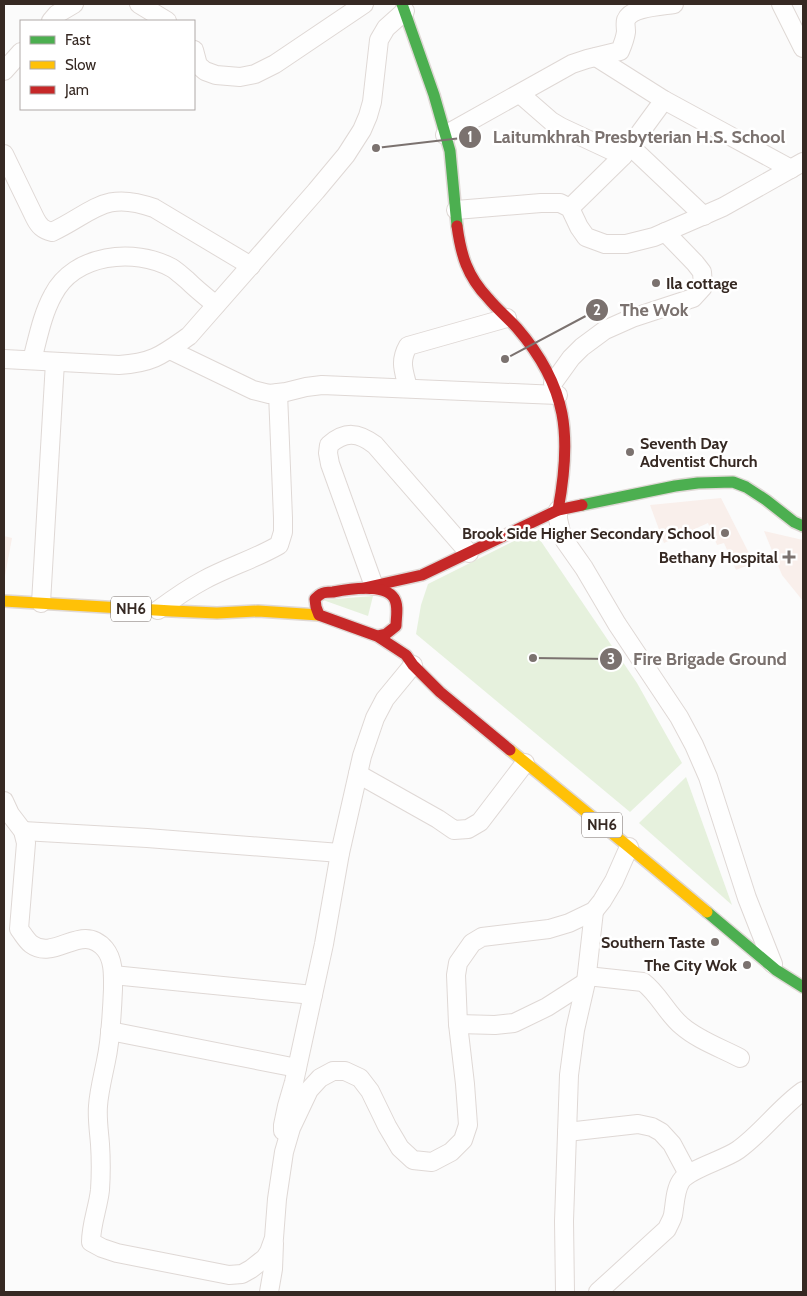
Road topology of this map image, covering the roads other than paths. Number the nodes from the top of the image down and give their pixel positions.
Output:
1 (74, 4) edge
2 (139, 4) edge
3 (364, 4) edge
4 (674, 4) edge
5 (781, 4) edge
6 (403, 7) edge
7 (624, 12) edge
8 (52, 20) edge
9 (165, 20) edge
10 (803, 48) edge
11 (20, 53) edge
12 (195, 54) edge
13 (596, 57) junction
14 (4, 71) edge
15 (520, 94) junction
16 (664, 100) junction
17 (445, 135) junction
18 (626, 151) junction
19 (4, 154) edge
20 (797, 165) edge
21 (570, 208) junction
22 (456, 210) junction
23 (704, 216) junction
24 (665, 232) junction
25 (250, 266) junction
26 (216, 305) junction
27 (506, 318) junction
28 (170, 350) junction
29 (4, 359) edge
30 (32, 360) junction
31 (55, 362) junction
32 (408, 388) junction
33 (556, 389) junction
34 (278, 393) junction
35 (558, 510) junction
36 (803, 526) edge
37 (469, 553) junction
38 (422, 575) junction
39 (369, 587) junction
40 (320, 594) junction
41 (4, 601) edge
42 (41, 603) junction
43 (397, 608) junction
44 (158, 610) junction
45 (258, 611) junction
46 (319, 614) junction
47 (396, 626) junction
48 (377, 636) junction
49 (409, 660) junction
50 (525, 763) junction
51 (358, 774) junction
52 (4, 802) edge
53 (23, 831) junction
54 (629, 847) junction
55 (340, 853) junction
56 (594, 911) junction
57 (776, 970) junction
58 (113, 975) junction
59 (587, 979) junction
60 (803, 987) edge
61 (313, 995) junction
62 (458, 1024) junction
63 (110, 1031) junction
64 (740, 1058) dead end
65 (297, 1068) junction
66 (803, 1091) edge
67 (567, 1132) junction
68 (284, 1152) junction
69 (688, 1174) junction
70 (274, 1238) junction
71 (269, 1292) edge
72 (564, 1292) edge
73 (598, 1292) edge

1 - 8 street
2 - 9 street
3 - 12 street
4 - 7 street
5 - 10 street
6 - 17 main road
6 - 25 street
7 - 13 street
11 - 14 street
13 - 15 street
13 - 16 street
15 - 17 street
15 - 18 street
16 - 18 street
16 - 20 street
17 - 22 main road
18 - 21 street
18 - 23 street
19 - 25 street
20 - 23 street
21 - 22 street
21 - 24 street
22 - 27 main road
23 - 24 street
24 - 33 street
25 - 26 street
26 - 28 street
26 - 30 street
27 - 32 street
27 - 33 main road
28 - 31 street
28 - 34 street
29 - 30 street
30 - 31 street
31 - 42 street
32 - 33 street
32 - 34 street
33 - 35 main road
34 - 44 street
35 - 36 main road
35 - 37 main road
35 - 57 street
37 - 38 main road
37 - 39 street
38 - 39 main road
38 - 43 main road
39 - 40 main road, NH6
39 - 43 main road, NH6
40 - 45 main road, NH6
40 - 46 main road
41 - 42 main road, NH6 / NH6
42 - 44 main road, NH6 / NH6
43 - 47 main road, NH6
44 - 45 main road, NH6 / NH6
45 - 46 main road, NH6
46 - 48 main road, NH6
47 - 48 main road
47 - 49 main road, NH6
48 - 49 main road, NH6 / NH6
49 - 50 main road, NH6 / NH6
49 - 51 street
50 - 51 street
50 - 54 main road, NH6 / NH6
51 - 55 street
52 - 53 street
53 - 55 street
53 - 58 street
54 - 56 street
54 - 57 main road, NH6 / NH6
55 - 61 street
56 - 59 street
56 - 62 street
57 - 60 main road, NH6 / NH6
58 - 61 street
58 - 63 street
59 - 62 street
59 - 64 street
59 - 67 street
61 - 65 street
62 - 68 street
63 - 65 street
63 - 70 street
65 - 68 street
66 - 69 street
67 - 69 street
67 - 72 street
68 - 70 street
69 - 73 street
70 - 71 street

